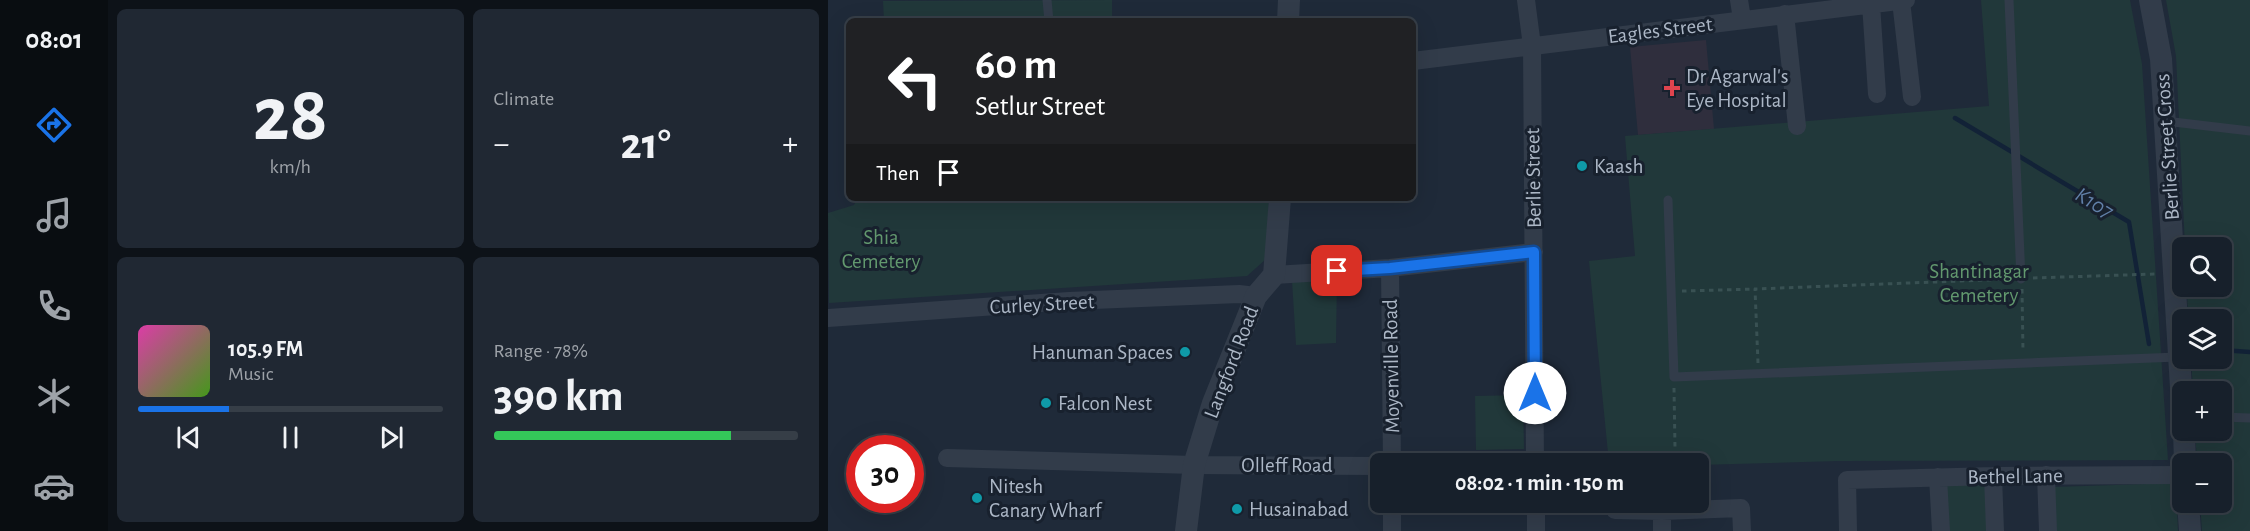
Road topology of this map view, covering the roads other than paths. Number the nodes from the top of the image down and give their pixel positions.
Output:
1 (1047, 0) edge
2 (1289, 0) edge
3 (1526, 0) edge
4 (1739, 0) edge
5 (1906, 0) edge
6 (2009, 0) edge
7 (2150, 0) edge
8 (1901, 1) edge
9 (1871, 4) junction
10 (1785, 14) junction
11 (1048, 18) edge
12 (1288, 18) edge
13 (1742, 19) junction
14 (1532, 46) junction
15 (1416, 61) edge
16 (1876, 94) dead end
17 (1912, 97) dead end
18 (2165, 121) junction
19 (1797, 126) dead end
20 (2250, 131) edge
21 (1668, 200) dead end
22 (1280, 201) edge
23 (1534, 252) junction
24 (1390, 268) junction
25 (1274, 275) junction
26 (2021, 279) road end
27 (1256, 296) junction
28 (2177, 309) edge
29 (828, 318) edge
30 (2172, 357) edge
31 (2232, 417) edge
32 (2250, 418) edge
33 (1392, 453) edge
34 (1535, 453) edge
35 (948, 458) dead end
36 (1194, 465) junction
37 (1370, 465) edge
38 (2046, 475) junction
39 (2172, 475) edge
40 (1993, 476) junction
41 (1938, 477) junction
42 (1709, 509) edge
43 (1392, 513) edge
44 (1536, 513) edge
45 (1662, 513) edge
46 (2189, 513) edge
47 (1185, 531) edge
48 (1392, 531) edge
49 (1536, 531) edge
50 (1662, 531) edge
51 (1742, 531) edge
52 (1848, 531) edge
53 (1941, 531) edge
54 (1995, 531) edge
55 (2048, 531) edge
56 (2190, 531) edge

1 - 11 lane
2 - 12 street
3 - 14 street, Berlie Street
4 - 13 street
5 - 8 street, Eagles Street
6 - 26 lane
7 - 18 street, Berlie Street Cross
8 - 9 street, Eagles Street
8 - 17 street
9 - 10 street, Eagles Street
9 - 16 street
10 - 13 street, Eagles Street
10 - 19 street
13 - 14 street, Eagles Street
14 - 15 street, Eagles Street
14 - 23 street, Berlie Street
18 - 20 lane
18 - 28 street, Berlie Street Cross
21 - 30 lane
22 - 25 street
23 - 24 street
23 - 34 street, Berlie Street
24 - 25 street
24 - 33 street, Moyenville Road
25 - 27 street, Langford Road
27 - 29 street, Curley Street
27 - 36 street, Langford Road
31 - 32 lane
35 - 36 street, Olleff Road
36 - 37 street, Olleff Road
36 - 47 street, Langford Road
38 - 39 street, Bethel Lane
38 - 40 street, Bethel Lane
38 - 55 street
40 - 41 street, Bethel Lane
40 - 54 street
41 - 52 street, Bethel Lane
41 - 53 street
42 - 51 street
43 - 48 street
44 - 49 street
45 - 50 street
46 - 56 street

